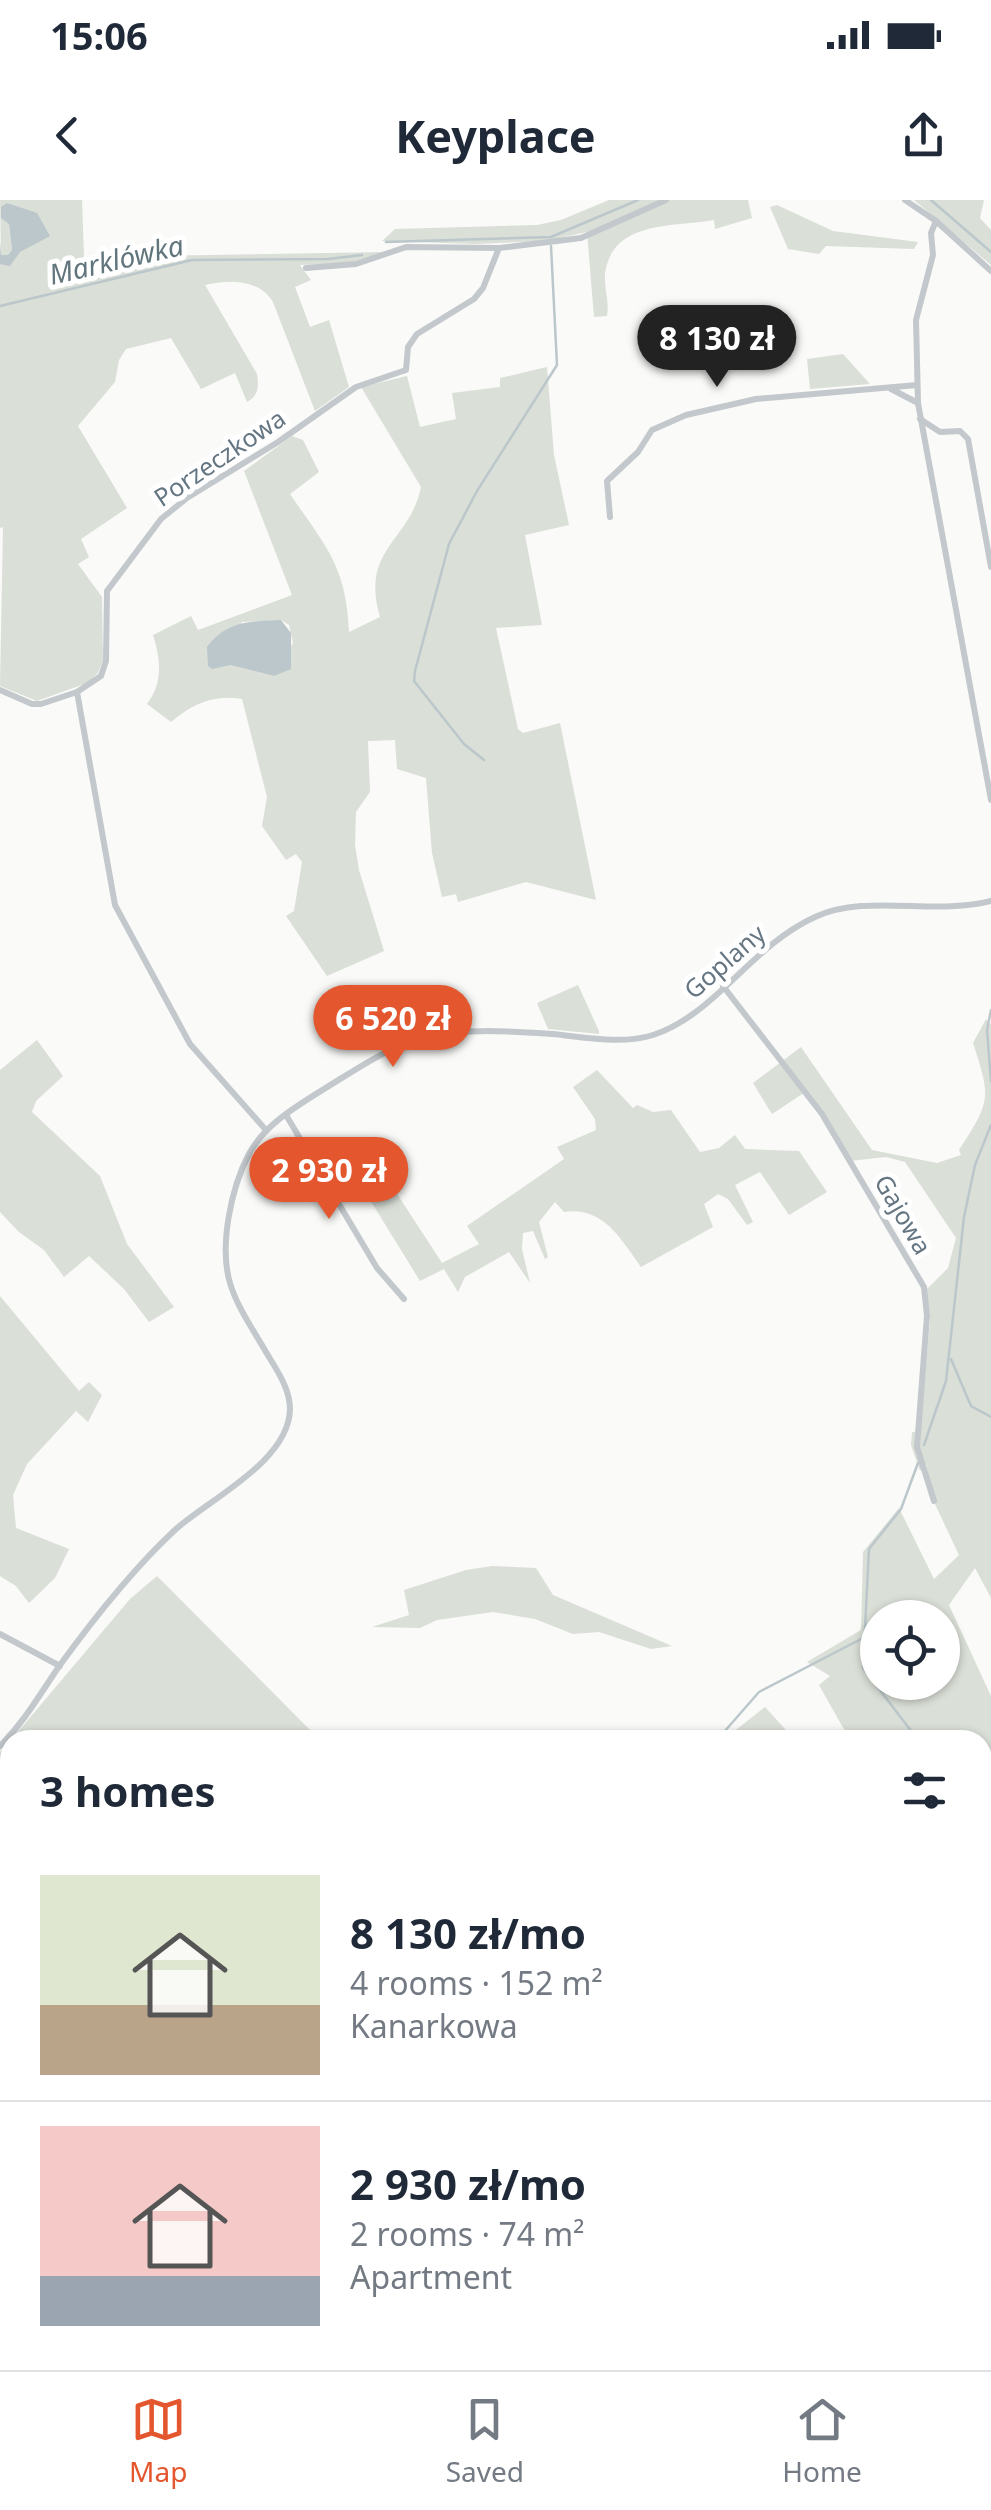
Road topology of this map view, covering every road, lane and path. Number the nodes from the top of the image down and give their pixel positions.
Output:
1 (666, 200) edge
2 (905, 200) edge
3 (936, 221) junction
4 (499, 248) junction
5 (306, 268) dead end
6 (991, 271) edge
7 (917, 385) junction
8 (890, 388) junction
9 (918, 403) junction
10 (920, 419) junction
11 (610, 516) dead end
12 (991, 567) edge
13 (0, 690) edge
14 (77, 692) junction
15 (991, 800) edge
16 (991, 901) edge
17 (723, 986) junction
18 (286, 1115) junction
19 (266, 1130) junction
20 (404, 1299) dead end
21 (934, 1501) dead end
22 (0, 1634) edge
23 (60, 1666) junction
24 (15, 1730) edge

1 - 4 street
2 - 3 street
3 - 6 street
3 - 7 street
4 - 5 street
4 - 14 street, Porzeczkowa
7 - 8 street
7 - 9 street
8 - 9 street
8 - 11 street
9 - 10 street
10 - 12 street
10 - 15 street
13 - 14 street
14 - 19 street
16 - 17 street, Goplany
17 - 18 street, Goplany
17 - 21 street, Gajowa
18 - 19 street, Goplany
18 - 20 street
19 - 23 street, Goplany
22 - 23 street
23 - 24 street, Goplany

